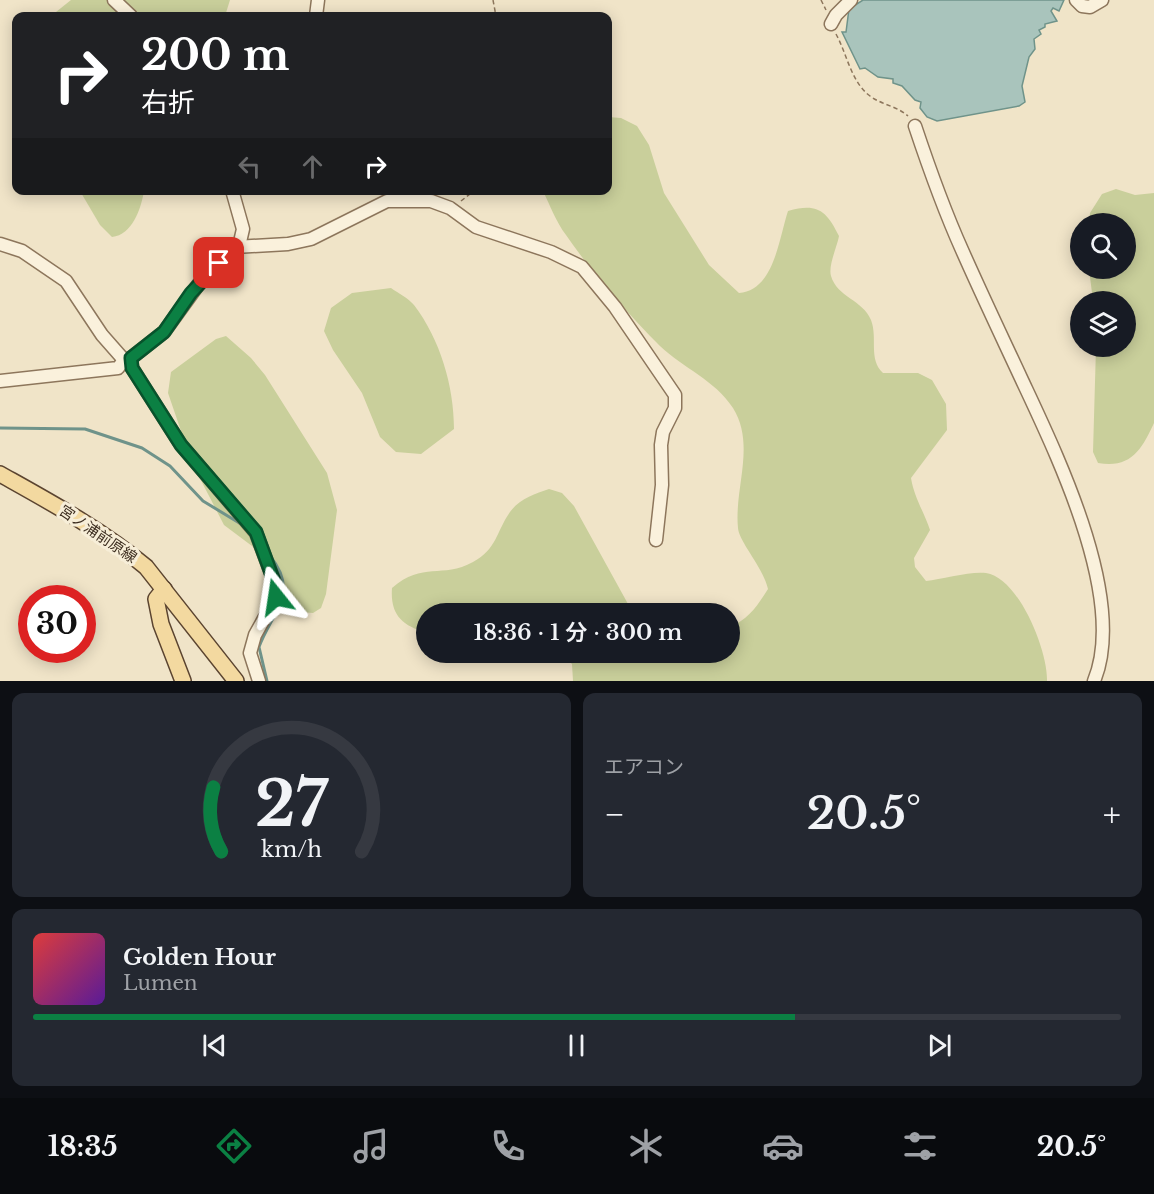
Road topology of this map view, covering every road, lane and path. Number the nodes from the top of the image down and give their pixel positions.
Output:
1 (114, 0) edge
2 (851, 0) edge
3 (1076, 0) edge
4 (1102, 0) edge
5 (127, 12) edge
6 (831, 24) joint
7 (915, 126) joint
8 (233, 195) edge
9 (468, 195) edge
10 (450, 208) junction
11 (0, 244) edge
12 (236, 247) junction
13 (128, 359) junction
14 (0, 381) edge
15 (0, 474) edge
16 (656, 540) dead end
17 (164, 589) junction
18 (183, 681) edge
19 (236, 681) edge
20 (259, 681) edge
21 (1094, 681) edge

1 - 5 street
2 - 6 street
3 - 4 street
6 - 7 path
7 - 21 street
8 - 12 street
9 - 10 path
10 - 12 street
10 - 16 street
11 - 13 street
12 - 13 street
13 - 14 street
13 - 20 street
15 - 17 main road, 宮ノ浦前原線
17 - 18 main road
17 - 19 main road, 宮ノ浦前原線

